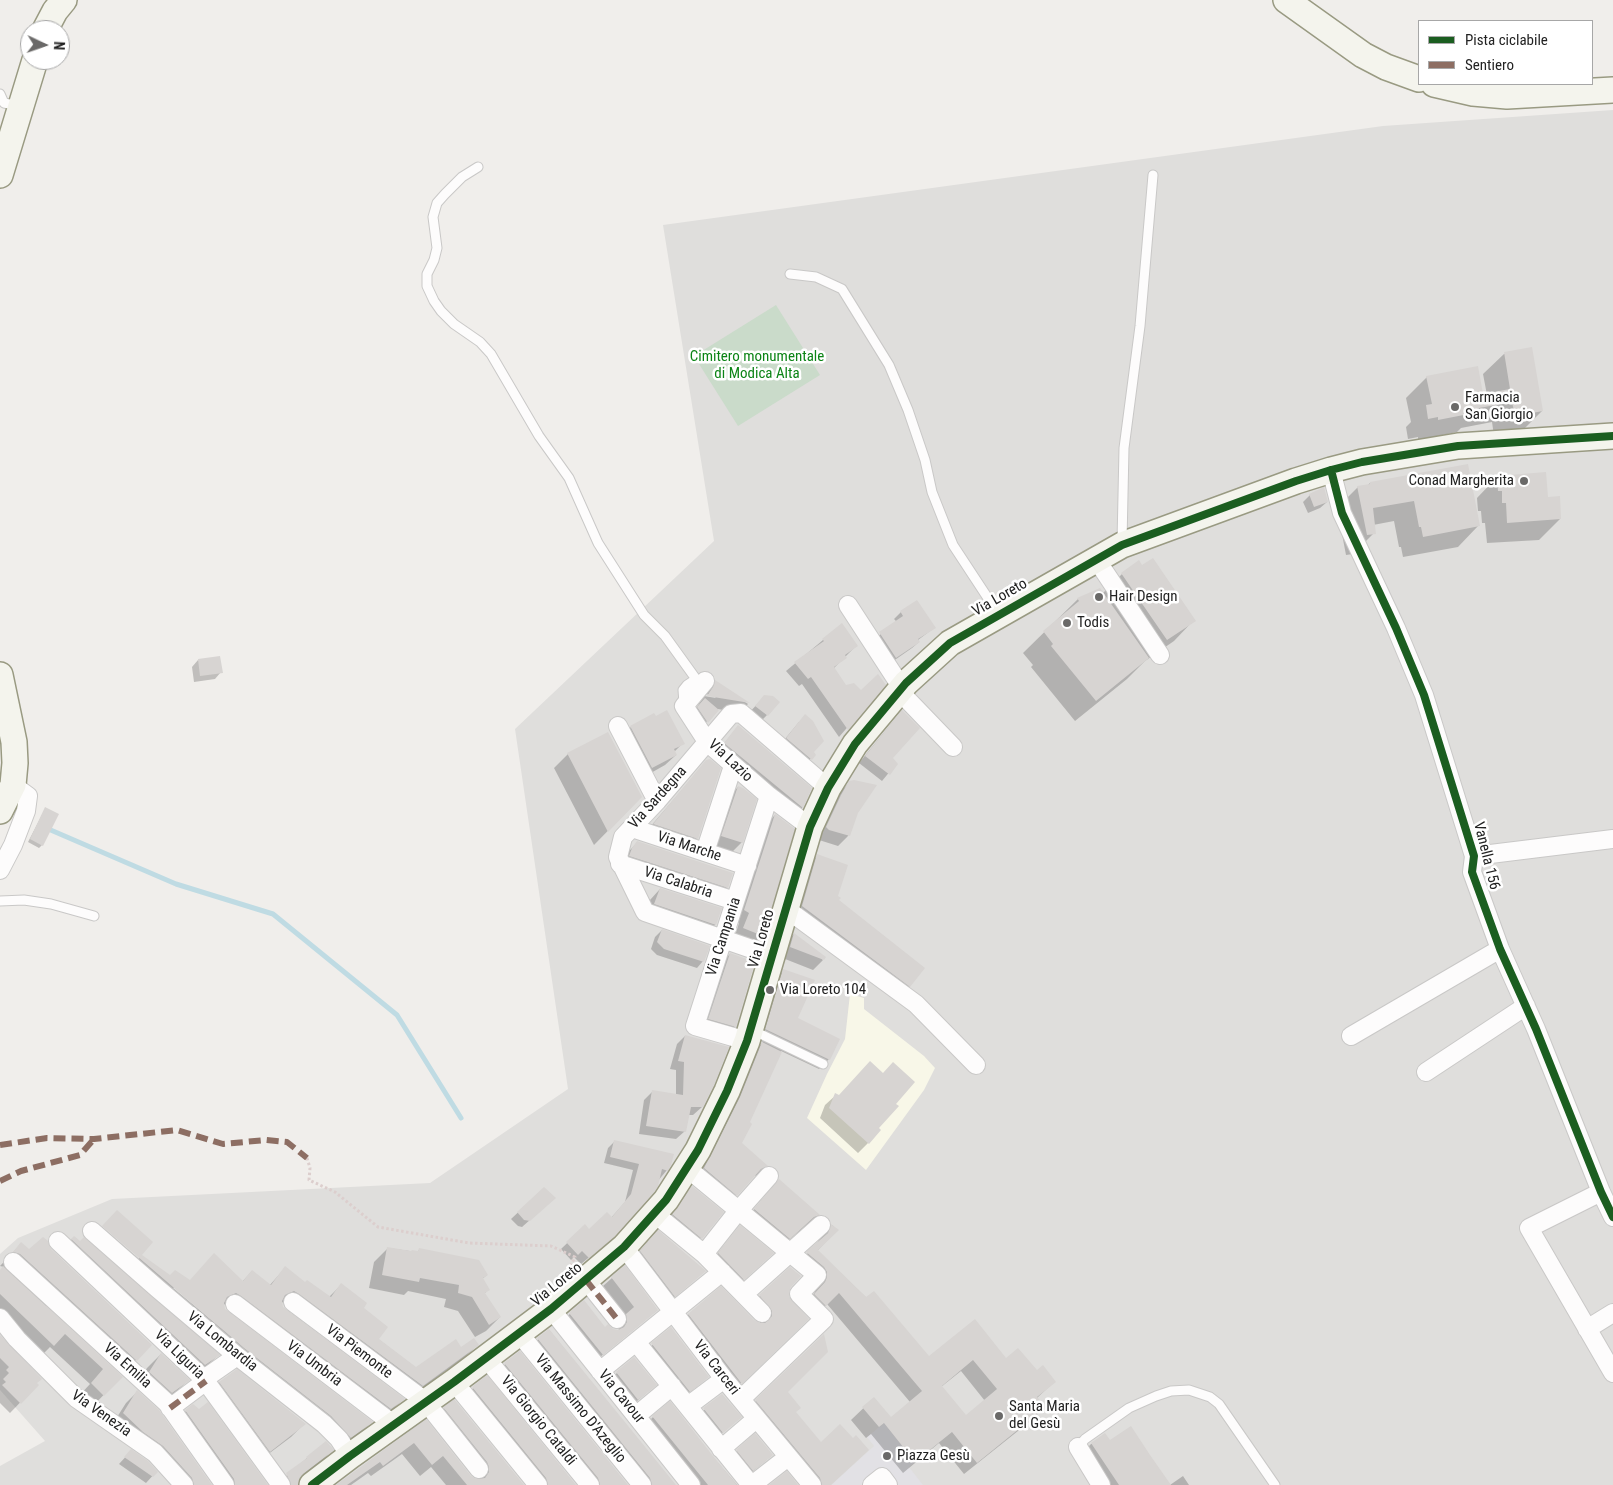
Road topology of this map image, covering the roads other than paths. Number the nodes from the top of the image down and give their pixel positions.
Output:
1 (64, 0) edge
2 (1286, 0) edge
3 (50, 20) edge
4 (29, 70) edge
5 (1418, 80) edge
6 (1438, 85) edge
7 (1613, 90) edge
8 (10, 100) edge
9 (478, 167) dead end
10 (0, 175) edge
11 (1153, 175) dead end
12 (790, 274) dead end
13 (1613, 436) edge
14 (1331, 470) junction
15 (1122, 545) junction
16 (1096, 559) junction
17 (848, 605) dead end
18 (999, 615) junction
19 (1160, 655) dead end
20 (0, 675) edge
21 (705, 681) dead end
22 (901, 690) junction
23 (684, 706) junction
24 (618, 726) dead end
25 (708, 743) junction
26 (953, 747) dead end
27 (733, 766) junction
28 (13, 785) junction
29 (828, 788) junction
30 (769, 796) junction
31 (657, 801) junction
32 (0, 811) edge
33 (810, 827) junction
34 (632, 828) junction
35 (1613, 839) edge
36 (705, 852) junction
37 (1474, 856) junction
38 (620, 864) junction
39 (747, 866) junction
40 (0, 870) edge
41 (0, 901) edge
42 (735, 901) junction
43 (785, 908) junction
44 (94, 916) dead end
45 (723, 938) junction
46 (1500, 949) junction
47 (772, 956) junction
48 (1526, 1006) junction
49 (750, 1036) junction
50 (1351, 1036) dead end
51 (823, 1064) dead end
52 (976, 1064) dead end
53 (1426, 1072) dead end
54 (687, 1168) junction
55 (769, 1176) dead end
56 (1601, 1192) junction
57 (738, 1211) junction
58 (655, 1214) junction
59 (1613, 1217) edge
60 (821, 1225) dead end
61 (92, 1231) dead end
62 (58, 1241) dead end
63 (624, 1247) junction
64 (790, 1253) junction
65 (704, 1254) junction
66 (13, 1262) dead end
67 (722, 1272) junction
68 (576, 1276) junction
69 (744, 1294) junction
70 (293, 1302) dead end
71 (235, 1304) dead end
72 (551, 1308) junction
73 (674, 1312) junction
74 (762, 1313) dead end
75 (1613, 1313) edge
76 (0, 1318) edge
77 (617, 1319) dead end
78 (1587, 1329) junction
79 (518, 1333) junction
80 (636, 1342) junction
81 (237, 1356) junction
82 (486, 1358) junction
83 (600, 1371) junction
84 (1613, 1373) edge
85 (724, 1379) junction
86 (205, 1380) junction
87 (454, 1382) junction
88 (672, 1386) junction
89 (741, 1399) junction
90 (426, 1401) junction
91 (688, 1406) junction
92 (170, 1408) junction
93 (636, 1416) junction
94 (756, 1419) junction
95 (393, 1424) junction
96 (1078, 1447) joint
97 (721, 1449) junction
98 (350, 1456) junction
99 (788, 1457) junction
100 (479, 1469) dead end
101 (184, 1485) edge
102 (225, 1485) edge
103 (281, 1485) edge
104 (312, 1485) edge
105 (538, 1485) edge
106 (590, 1485) edge
107 (642, 1485) edge
108 (691, 1485) edge
109 (752, 1485) edge
110 (812, 1485) edge
111 (872, 1485) edge
112 (888, 1485) edge
113 (1102, 1485) edge
114 (1275, 1485) edge

1 - 3 street
2 - 5 street
4 - 8 street
6 - 7 street
8 - 10 street
9 - 23 lane
11 - 15 lane
12 - 18 lane
13 - 14 street, Via Loreto
14 - 15 street, Via Loreto
14 - 37 street, Vanella 156
15 - 16 street, Via Loreto
16 - 18 street, Via Loreto
16 - 19 street
17 - 22 street
18 - 22 street, Via Loreto
20 - 28 street
21 - 23 street
22 - 26 street
22 - 29 street, Via Loreto
23 - 25 street, Via Lazio
24 - 31 street
25 - 27 street, Via Lazio
25 - 29 street, Via Sardegna
25 - 31 street, Via Sardegna
27 - 30 street, Via Lazio
27 - 36 street
28 - 32 street
28 - 40 street
29 - 33 street, Via Loreto
30 - 33 street, Via Lazio
30 - 39 street, Via Campania
31 - 34 street, Via Sardegna
33 - 43 street, Via Loreto
34 - 36 street, Via Marche
34 - 38 street, Via Sardegna
35 - 37 street
36 - 39 street, Via Marche
37 - 46 street, Vanella 156
38 - 42 street, Via Calabria
38 - 45 street
39 - 42 street, Via Campania
41 - 44 lane
42 - 45 street, Via Campania
43 - 47 street, Via Loreto
43 - 52 street
45 - 47 street
45 - 49 street, Via Campania
46 - 48 street, Vanella 156
46 - 50 street
47 - 49 street, Via Loreto
48 - 53 street
48 - 56 street, Vanella 156
49 - 51 lane
49 - 54 street, Via Loreto
54 - 57 street
54 - 58 street, Via Loreto
55 - 57 street
56 - 59 street, Vanella 156
56 - 78 street
57 - 64 street
57 - 65 street
58 - 63 street, Via Loreto
58 - 65 street
60 - 64 street
61 - 81 street, Via Lombardia
62 - 86 street, Via Liguria
63 - 68 street, Via Loreto
63 - 73 street, Via Carceri
64 - 69 street
64 - 89 street
65 - 67 street
66 - 92 street, Via Emilia
67 - 69 street
67 - 73 street
68 - 72 street, Via Loreto
68 - 77 street
69 - 74 street
70 - 90 street, Via Piemonte
71 - 95 street, Via Umbria
72 - 79 street, Via Loreto
72 - 83 street, Via Cavour
73 - 80 street
73 - 85 street, Via Carceri
75 - 78 street
76 - 101 street, Via Venezia
78 - 84 street
79 - 82 street, Via Loreto
79 - 107 street, Via Massimo D'Azeglio
80 - 83 street
80 - 88 street
81 - 86 street
81 - 98 street, Via Lombardia
82 - 87 street, Via Loreto
82 - 106 street, Via Giorgio Cataldi
83 - 93 street, Via Cavour
85 - 89 street, Via Carceri
85 - 91 street
86 - 92 street
86 - 103 street, Via Liguria
87 - 90 street, Via Loreto
87 - 105 street
88 - 91 street
88 - 93 street
89 - 94 street, Via Carceri
90 - 95 street, Via Loreto
90 - 100 street, Via Piemonte
91 - 97 street
92 - 102 street, Via Emilia
93 - 108 street, Via Cavour
94 - 97 street
94 - 99 street, Via Carceri
95 - 98 street, Via Loreto
96 - 113 street
96 - 114 lane
97 - 109 street
98 - 104 street, Via Loreto
99 - 109 street
99 - 110 street, Via Carceri
111 - 112 street

